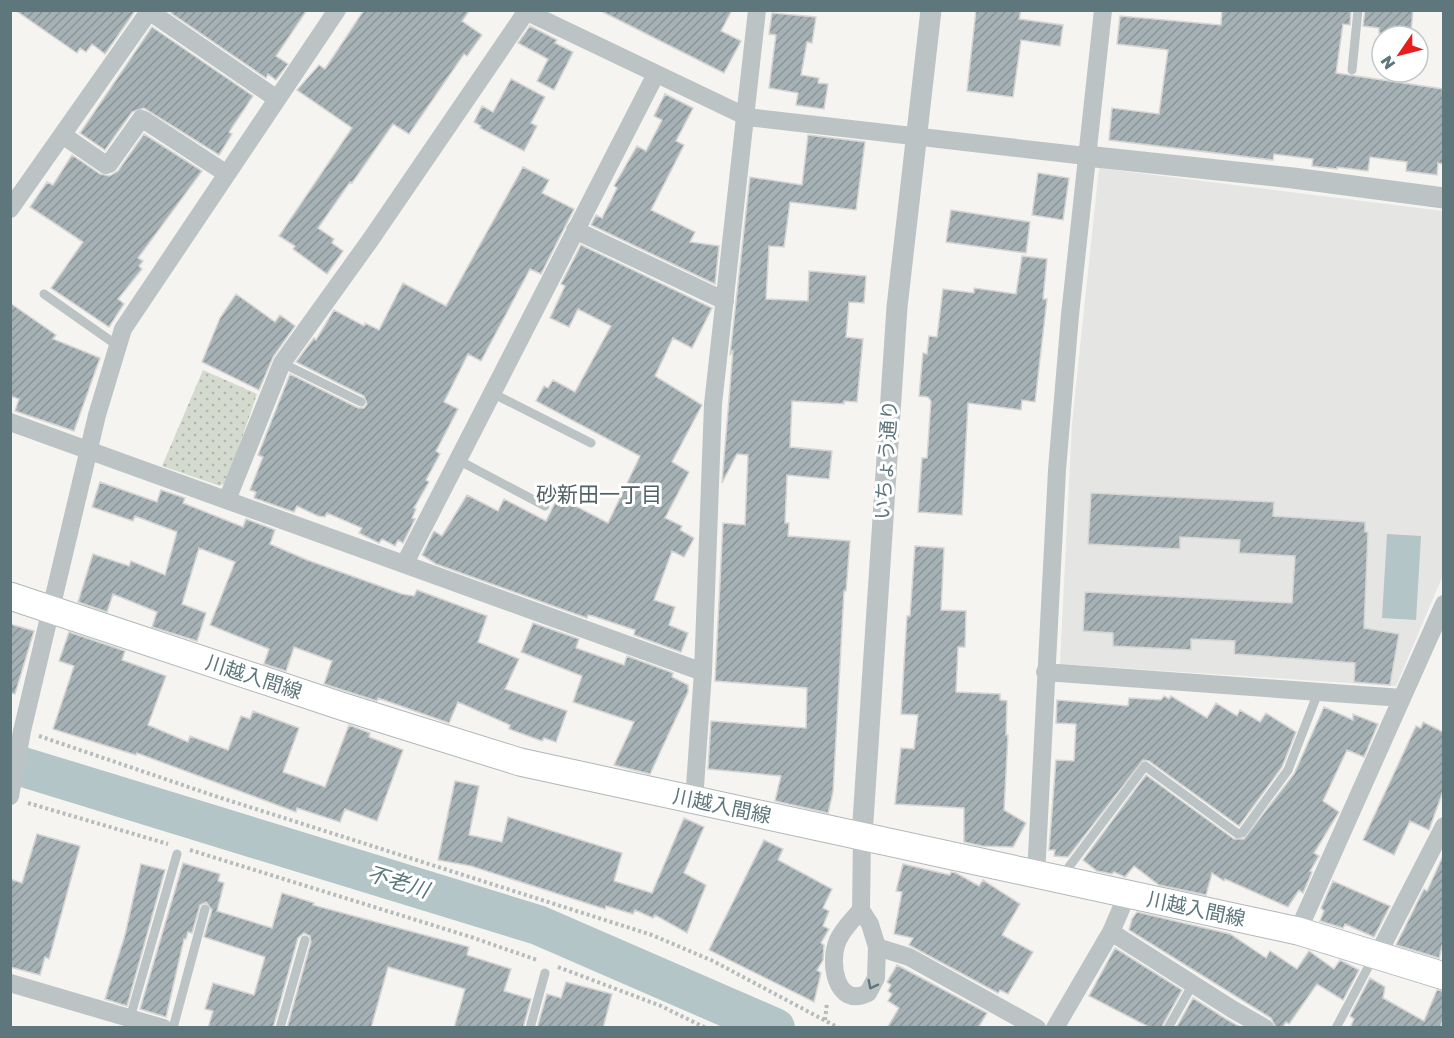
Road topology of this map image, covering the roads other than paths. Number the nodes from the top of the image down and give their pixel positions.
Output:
1 (337, 10) edge
2 (758, 10) edge
3 (931, 10) edge
4 (1102, 10) edge
5 (1358, 10) edge
6 (150, 11) edge
7 (525, 11) edge
8 (1352, 70) dead end
9 (656, 74) junction
10 (277, 99) junction
11 (747, 117) junction
12 (64, 136) junction
13 (916, 136) junction
14 (1086, 156) junction
15 (227, 174) junction
16 (1443, 198) edge
17 (10, 209) edge
18 (575, 230) junction
19 (44, 294) dead end
20 (725, 300) junction
21 (118, 346) junction
22 (282, 363) junction
23 (492, 393) junction
24 (361, 402) dead end
25 (10, 422) edge
26 (591, 443) dead end
27 (89, 451) junction
28 (458, 460) junction
29 (227, 500) junction
30 (546, 506) dead end
31 (405, 563) junction
32 (10, 596) edge
33 (1443, 604) edge
34 (52, 610) junction
35 (703, 672) junction
36 (1045, 672) junction
37 (1319, 690) junction
38 (1402, 698) junction
39 (14, 798) edge
40 (694, 801) junction
41 (1443, 826) edge
42 (862, 836) junction
43 (181, 852) road end
44 (1047, 878) junction
45 (1127, 895) junction
46 (205, 909) dead end
47 (861, 910) junction
48 (1298, 931) junction
49 (1111, 932) junction
50 (305, 939) dead end
51 (877, 947) junction
52 (1377, 953) junction
53 (545, 973) dead end
54 (1443, 976) edge
55 (10, 983) edge
56 (1193, 984) junction
57 (130, 1018) junction
58 (163, 1028) edge
59 (173, 1028) edge
60 (280, 1028) edge
61 (530, 1028) edge
62 (1037, 1028) edge
63 (1055, 1028) edge
64 (1167, 1028) edge
65 (1265, 1028) edge
66 (1336, 1028) edge

1 - 10 street
2 - 11 street
3 - 13 street, いちょう通り
4 - 14 street
5 - 8 lane
6 - 10 street
6 - 12 street
7 - 9 street
7 - 22 street
9 - 11 street
9 - 18 street
10 - 15 street
11 - 13 street
11 - 20 street
12 - 15 street
12 - 17 street
13 - 14 street
13 - 42 street, いちょう通り
14 - 16 street
14 - 36 street
15 - 21 street
18 - 20 street
18 - 23 street
19 - 21 lane
20 - 35 street
21 - 27 street
22 - 24 lane
22 - 29 street
23 - 26 lane
23 - 28 street
25 - 27 street
27 - 29 street
27 - 34 street
28 - 30 lane
28 - 31 street
29 - 31 street
31 - 35 street
32 - 34 main road, 川越入間線
33 - 38 street
34 - 39 street
34 - 40 main road, 川越入間線
35 - 40 street
36 - 37 street
36 - 44 street
37 - 38 street
37 - 44 lane
38 - 48 street
40 - 42 main road, 川越入間線
41 - 52 street
42 - 44 main road, 川越入間線
42 - 47 street, いちょう通り
43 - 57 lane
44 - 45 main road, 川越入間線
45 - 48 main road, 川越入間線
45 - 49 street
46 - 59 lane
47 - 51 street, いちょう通り
51 -> 47 street, いちょう通り
48 - 52 main road, 川越入間線
49 - 56 street
49 - 63 street
50 - 60 lane
51 - 62 street
52 - 54 main road, 川越入間線
52 - 66 lane
53 - 61 lane
55 - 57 street
56 - 64 lane
56 - 65 street
57 - 58 street

